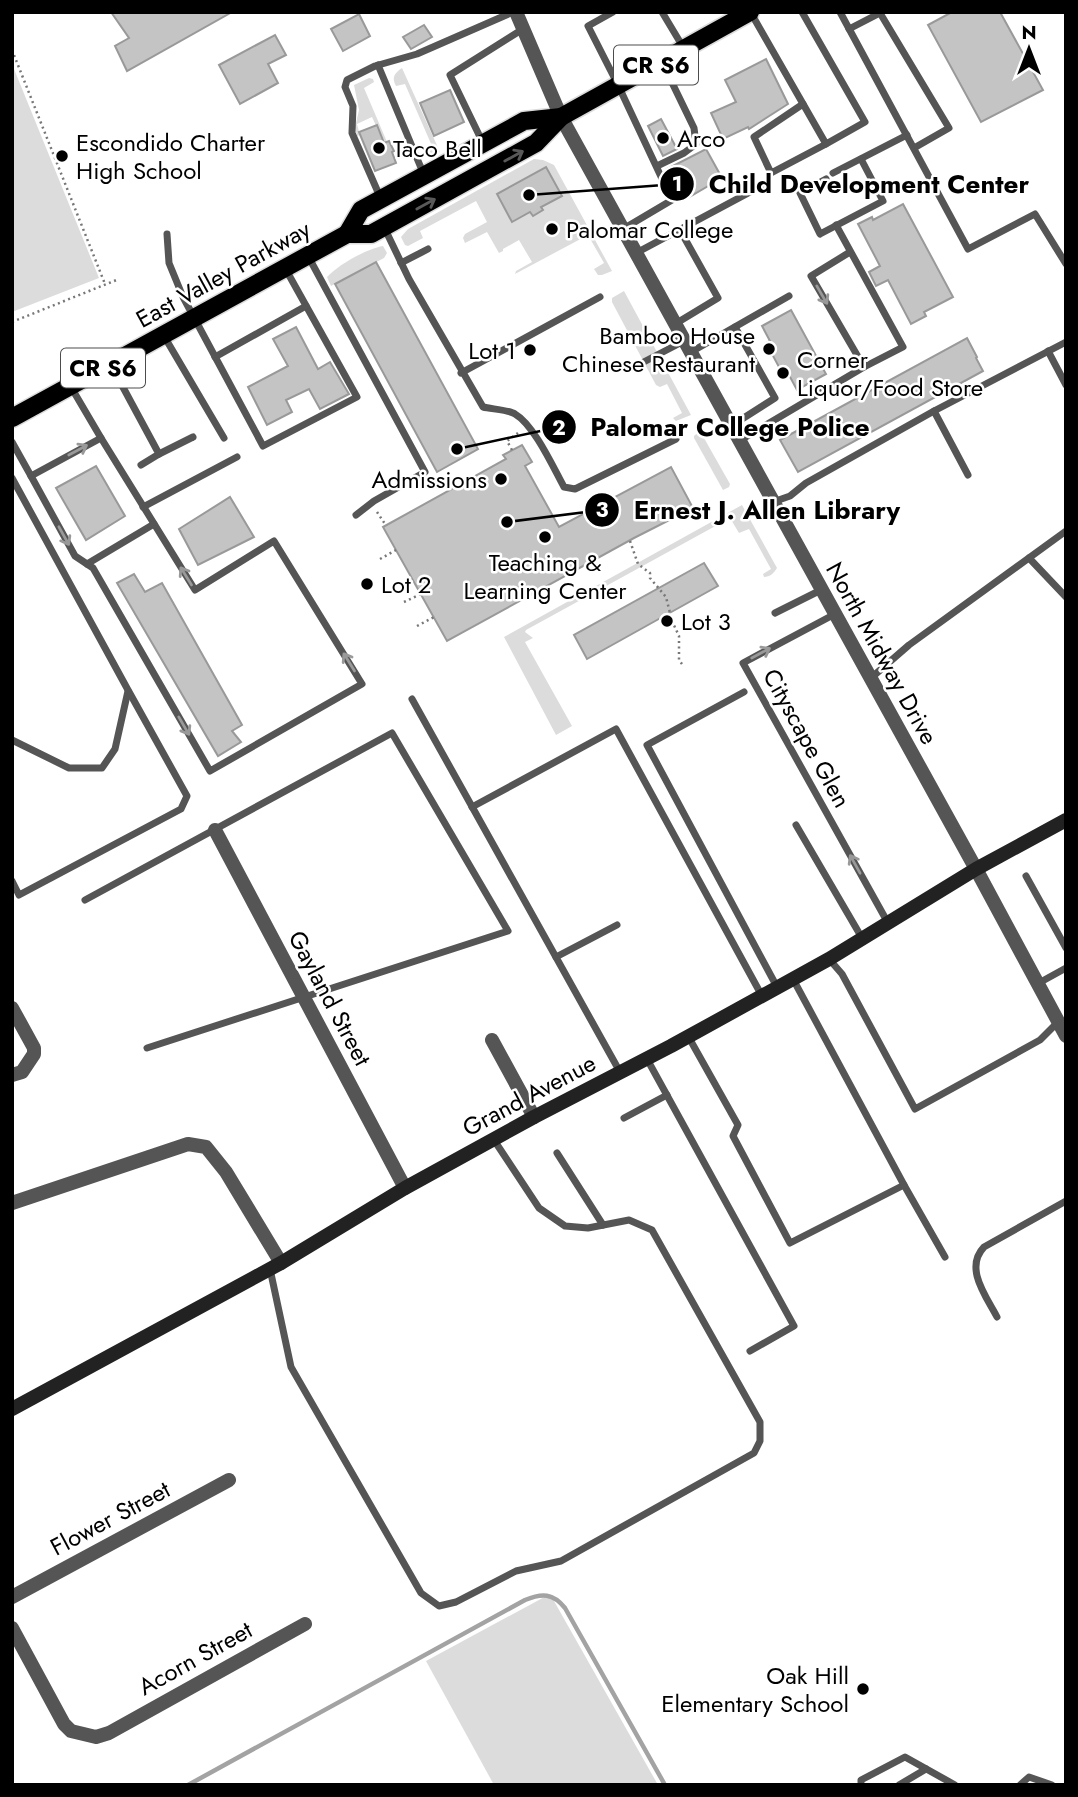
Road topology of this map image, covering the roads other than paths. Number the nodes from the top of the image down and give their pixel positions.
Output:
1 (515, 12) edge
2 (613, 12) edge
3 (662, 12) edge
4 (750, 12) edge
5 (802, 12) edge
6 (840, 12) edge
7 (881, 13) edge
8 (523, 29) junction
9 (849, 30) junction
10 (684, 49) junction
11 (662, 62) junction
12 (378, 65) junction
13 (618, 85) junction
14 (803, 104) junction
15 (561, 117) junction
16 (907, 135) junction
17 (483, 144) junction
18 (825, 144) junction
19 (914, 148) junction
20 (861, 159) junction
21 (657, 166) junction
22 (424, 176) junction
23 (763, 185) dead end
24 (382, 199) junction
25 (836, 225) junction
26 (384, 227) junction
27 (622, 229) junction
28 (680, 230) junction
29 (167, 234) dead end
30 (347, 234) junction
31 (428, 249) dead end
32 (850, 252) junction
33 (636, 253) junction
34 (308, 256) junction
35 (401, 263) junction
36 (1066, 264) edge
37 (285, 268) junction
38 (789, 296) dead end
39 (600, 297) dead end
40 (306, 306) junction
41 (194, 318) junction
42 (675, 324) junction
43 (735, 327) junction
44 (163, 335) junction
45 (1066, 342) edge
46 (687, 347) junction
47 (1048, 351) junction
48 (215, 357) junction
49 (110, 364) junction
50 (636, 366) dead end
51 (864, 368) junction
52 (461, 373) junction
53 (1066, 385) edge
54 (70, 386) junction
55 (934, 411) junction
56 (12, 418) edge
57 (731, 426) junction
58 (193, 437) dead end
59 (101, 438) junction
60 (224, 438) dead end
61 (676, 439) dead end
62 (739, 441) junction
63 (12, 442) edge
64 (159, 454) junction
65 (237, 457) dead end
66 (141, 465) dead end
67 (968, 475) dead end
68 (31, 476) junction
69 (12, 478) edge
70 (773, 503) junction
71 (143, 507) junction
72 (356, 515) dead end
73 (154, 524) junction
74 (1066, 531) edge
75 (1029, 558) junction
76 (87, 564) junction
77 (821, 590) junction
78 (1066, 597) edge
79 (775, 613) dead end
80 (835, 614) junction
81 (870, 678) junction
82 (128, 690) junction
83 (744, 692) dead end
84 (412, 699) dead end
85 (12, 740) edge
86 (472, 807) junction
87 (1066, 820) edge
88 (796, 825) dead end
89 (215, 830) junction
90 (976, 869) junction
91 (1026, 876) dead end
92 (12, 881) edge
93 (85, 900) dead end
94 (889, 924) junction
95 (617, 925) dead end
96 (862, 939) junction
97 (1066, 948) edge
98 (556, 957) junction
99 (829, 959) junction
100 (1066, 968) edge
101 (792, 979) junction
102 (1037, 984) junction
103 (777, 987) junction
104 (762, 996) junction
105 (304, 997) junction
106 (12, 1008) edge
107 (1058, 1021) junction
108 (688, 1035) junction
109 (1066, 1036) edge
110 (492, 1040) dead end
111 (146, 1048) dead end
112 (646, 1058) junction
113 (620, 1072) junction
114 (12, 1075) edge
115 (667, 1095) junction
116 (534, 1117) junction
117 (624, 1118) dead end
118 (494, 1140) junction
119 (557, 1153) dead end
120 (904, 1185) junction
121 (405, 1188) junction
122 (1066, 1201) edge
123 (12, 1203) edge
124 (603, 1225) junction
125 (945, 1256) dead end
126 (275, 1266) junction
127 (997, 1317) dead end
128 (750, 1351) dead end
129 (12, 1409) edge
130 (229, 1480) dead end
131 (12, 1597) edge
132 (305, 1624) dead end
133 (12, 1629) edge
134 (926, 1769) junction
135 (861, 1785) edge
136 (899, 1785) edge
137 (955, 1785) edge
138 (1020, 1785) edge
139 (1052, 1785) edge

1 - 8 street, North Midway Drive
1 - 12 lane
2 - 13 lane
3 - 10 lane
4 - 10 main road, East Valley Parkway / CR S6
4 - 14 lane
5 - 18 lane
6 - 9 lane
7 - 9 lane
7 - 19 lane
8 - 15 street, North Midway Drive
8 - 17 lane
9 - 16 lane
10 - 11 main road, East Valley Parkway / CR S6
11 - 13 main road, East Valley Parkway / CR S6
11 - 21 lane
12 - 22 lane
12 - 24 lane
13 - 15 main road, East Valley Parkway / CR S6
13 - 21 lane
14 - 18 lane
14 - 18 lane
15 - 17 main road, East Valley Parkway / CR S6
26 -> 15 main road, East Valley Parkway / CR S6
15 - 27 street, North Midway Drive
16 - 19 lane
16 - 20 lane
17 - 22 main road, East Valley Parkway / CR S6
19 - 36 lane
20 - 25 lane
20 - 25 lane
21 - 27 lane
22 - 24 main road, East Valley Parkway / CR S6
23 - 28 lane
24 - 30 main road, East Valley Parkway / CR S6
25 - 32 lane
26 - 30 main road, East Valley Parkway / CR S6
26 - 35 lane
27 - 33 street, North Midway Drive
28 - 33 lane
28 - 42 lane
29 - 41 lane
30 - 34 main road, East Valley Parkway / CR S6
31 - 35 lane
32 -> 51 lane
32 - 51 lane
33 - 42 street, North Midway Drive
34 - 37 main road, East Valley Parkway / CR S6
34 - 72 lane
35 - 52 lane
37 - 40 lane
37 - 41 main road, East Valley Parkway / CR S6
38 - 43 lane
39 - 52 lane
40 - 48 lane
40 - 48 lane
41 - 44 main road, East Valley Parkway / CR S6
41 - 48 lane
42 - 46 street, North Midway Drive
43 - 46 lane
43 - 57 lane
44 - 49 main road, East Valley Parkway / CR S6
44 - 60 lane
45 - 47 lane
46 - 50 lane
46 - 57 street, North Midway Drive
47 - 53 lane
47 - 55 lane
49 - 54 main road, East Valley Parkway / CR S6
49 - 64 lane
51 - 62 lane
52 - 61 lane
54 - 56 main road, East Valley Parkway / CR S6
54 - 59 lane
55 - 67 lane
55 - 70 lane
57 - 62 street, North Midway Drive
58 - 64 lane
68 -> 59 lane
59 - 71 lane
62 - 70 street, North Midway Drive
63 - 68 lane
64 - 66 lane
65 - 71 lane
68 -> 76 lane
69 - 82 lane
70 - 77 street, North Midway Drive
71 - 73 lane
73 - 76 lane
76 -> 73 lane
74 - 75 lane
75 - 78 lane
75 - 81 lane
77 - 79 lane
77 - 80 street, North Midway Drive
80 - 81 street, North Midway Drive
94 -> 80 lane, Cityscape Glen
81 - 90 street, North Midway Drive
82 - 85 lane
82 - 92 lane
83 - 103 lane
84 - 86 lane
86 - 98 lane
86 - 104 lane
87 - 90 main road, Grand Avenue
88 - 96 lane
89 - 93 lane
89 - 105 street, Gayland Street
89 - 105 lane
90 - 94 main road, Grand Avenue
90 - 102 street, North Midway Drive
91 - 97 lane
94 - 96 main road, Grand Avenue
95 - 98 lane
96 - 99 main road, Grand Avenue
98 - 113 lane
99 - 101 main road, Grand Avenue
99 - 107 lane
100 - 102 lane
101 - 103 main road, Grand Avenue
101 - 120 lane
102 - 107 street, North Midway Drive
103 - 104 main road, Grand Avenue
104 - 108 main road, Grand Avenue
105 - 111 lane
105 - 121 street, Gayland Street
106 - 114 street
107 - 109 street, North Midway Drive
108 - 112 main road, Grand Avenue
108 - 120 lane
110 - 116 street
112 - 113 main road, Grand Avenue
112 - 115 lane
113 - 116 main road, Grand Avenue
115 - 117 lane
115 - 128 lane
116 - 118 main road, Grand Avenue
118 - 121 main road, Grand Avenue
118 - 124 lane
119 - 124 lane
120 - 125 lane
121 - 126 main road, Grand Avenue
122 - 127 lane
123 - 126 street
124 - 126 lane
126 - 129 main road, Grand Avenue
130 - 131 street, Flower Street
132 - 133 street, Acorn Street
134 - 135 lane
134 - 136 lane
134 - 137 lane
138 - 139 lane

